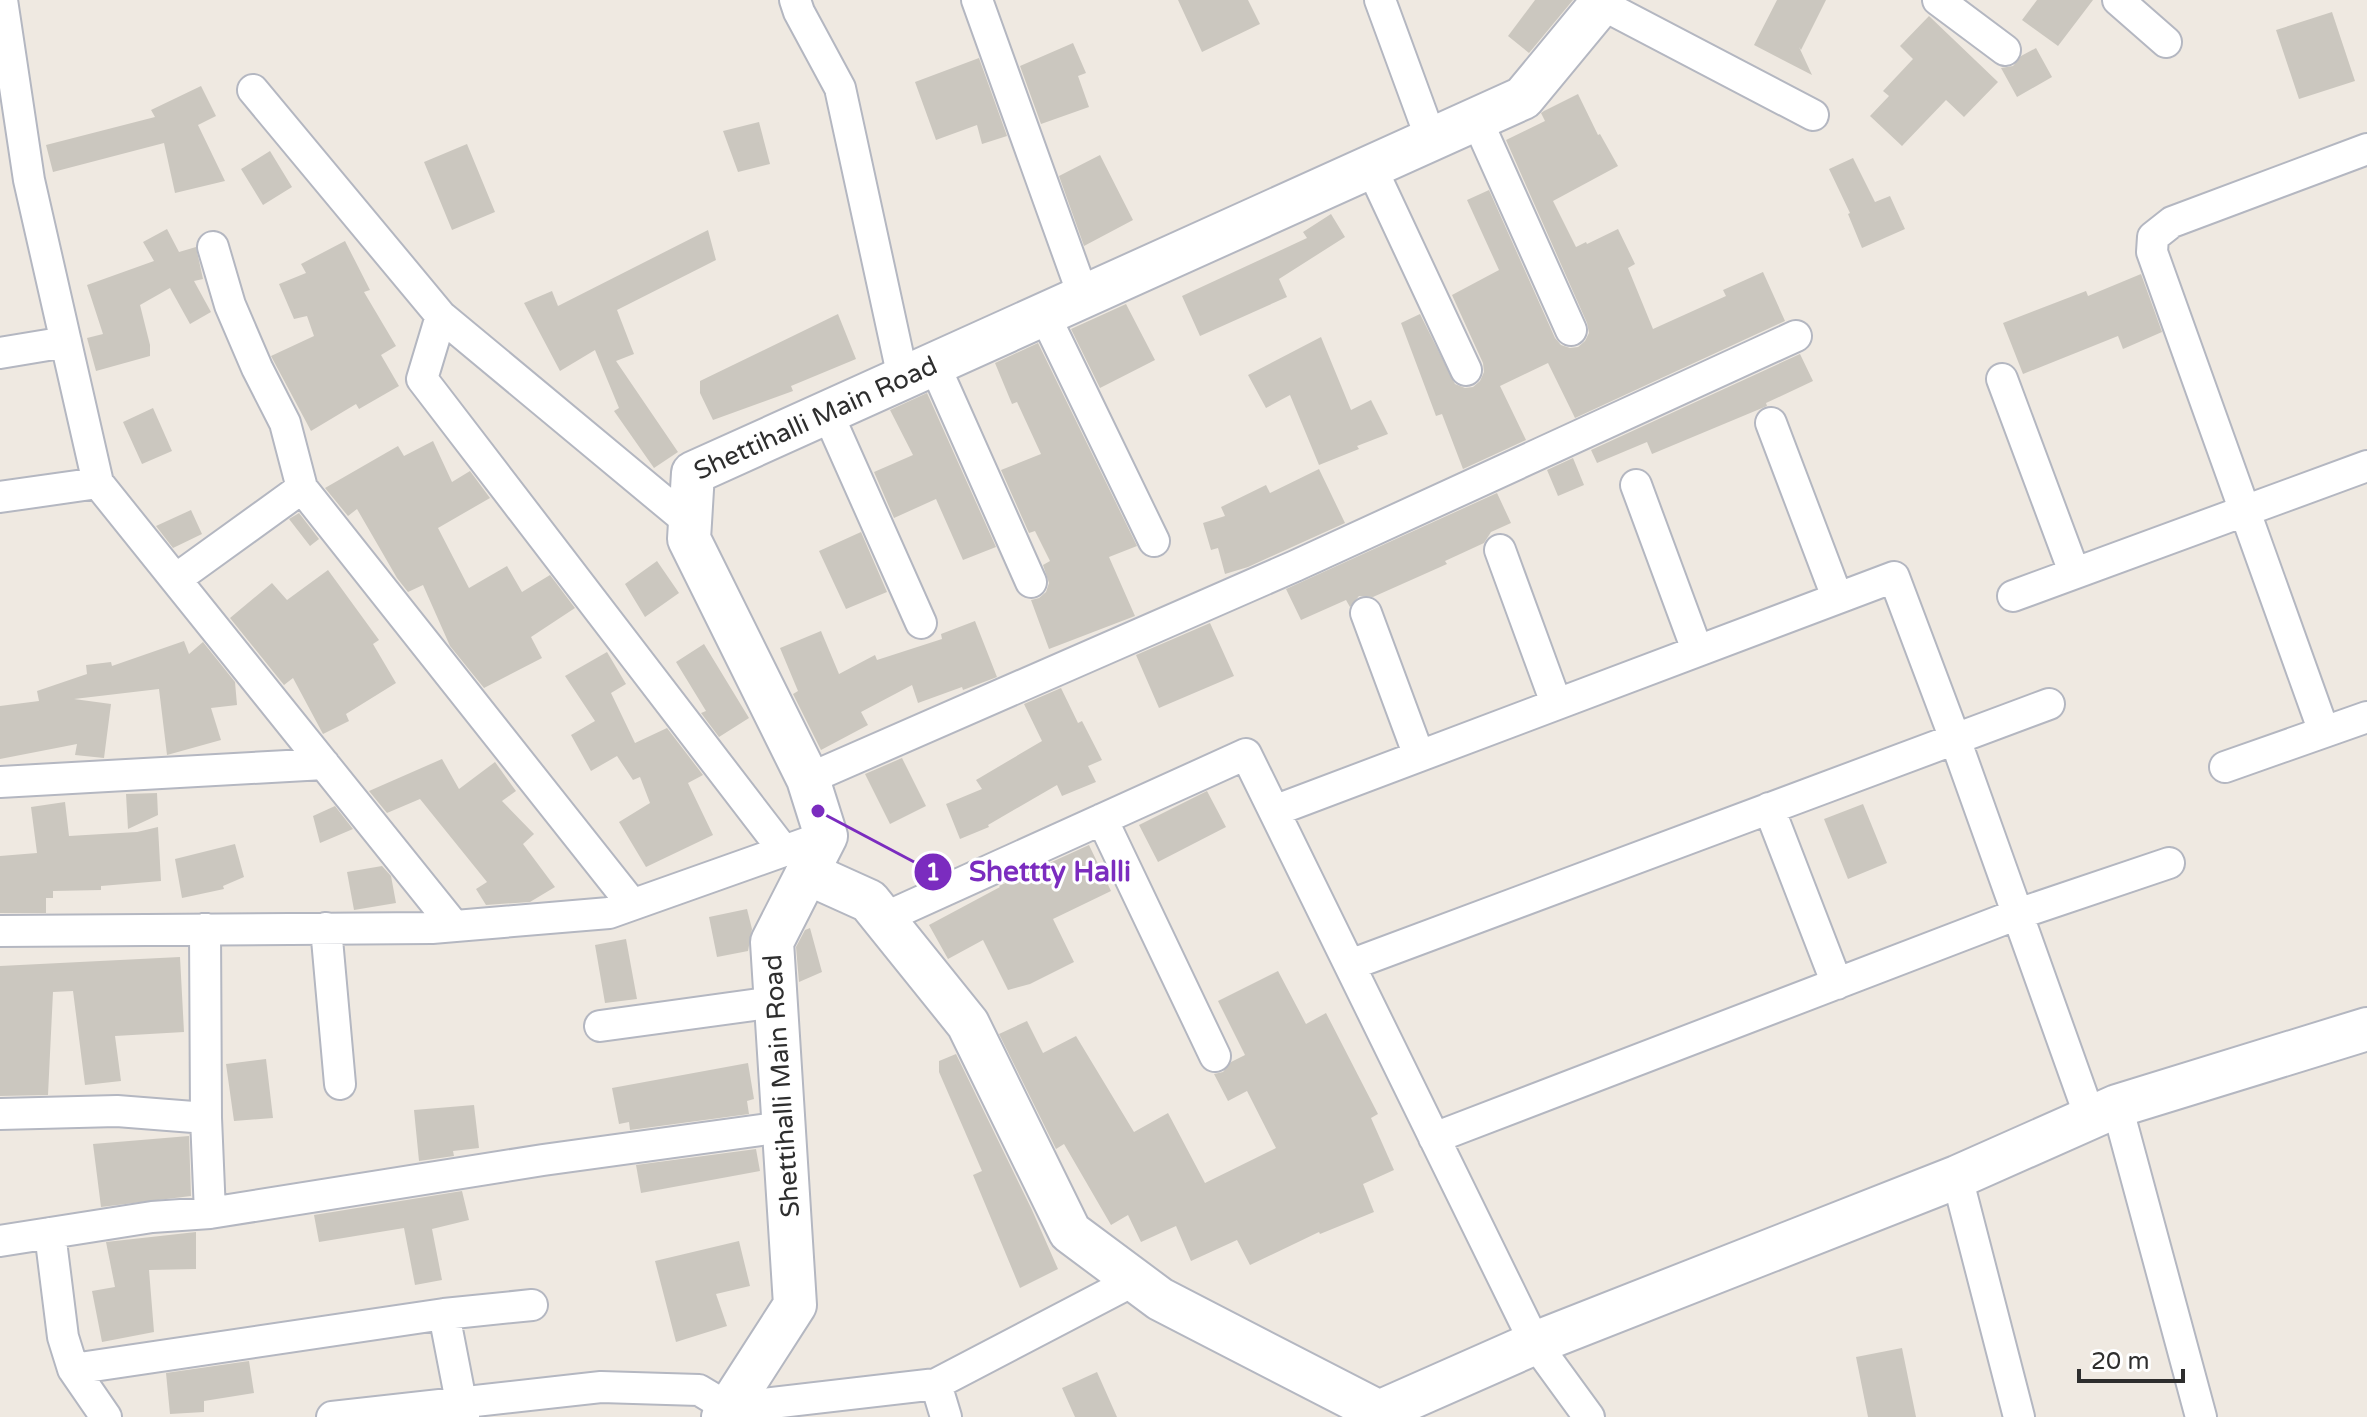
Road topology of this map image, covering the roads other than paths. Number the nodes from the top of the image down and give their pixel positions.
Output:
1 (2, 0) edge
2 (795, 0) edge
3 (977, 0) edge
4 (1380, 0) edge
5 (1938, 0) edge
6 (2118, 0) edge
7 (1603, 2) edge
8 (2166, 42) dead end
9 (2005, 50) dead end
10 (253, 90) dead end
11 (1813, 115) dead end
12 (1476, 118) junction
13 (1431, 139) junction
14 (2367, 149) edge
15 (1371, 167) junction
16 (213, 247) dead end
17 (1083, 295) junction
18 (1044, 314) junction
19 (441, 316) junction
20 (1571, 330) dead end
21 (1796, 336) dead end
22 (66, 342) junction
23 (0, 353) edge
24 (1466, 370) dead end
25 (918, 371) junction
26 (2002, 379) dead end
27 (827, 412) junction
28 (1771, 423) dead end
29 (2367, 466) edge
30 (98, 483) junction
31 (1636, 485) dead end
32 (302, 488) junction
33 (0, 497) edge
34 (2245, 511) junction
35 (690, 523) junction
36 (1154, 541) dead end
37 (1500, 550) dead end
38 (2074, 572) junction
39 (176, 579) junction
40 (1031, 582) dead end
41 (2013, 596) dead end
42 (1837, 597) junction
43 (1366, 613) dead end
44 (921, 623) dead end
45 (1697, 650) junction
46 (1556, 703) junction
47 (2049, 704) dead end
48 (2367, 717) edge
49 (2324, 732) junction
50 (1955, 739) junction
51 (1419, 756) junction
52 (324, 764) junction
53 (2225, 767) dead end
54 (808, 779) junction
55 (0, 782) edge
56 (1769, 808) junction
57 (1274, 811) junction
58 (1102, 819) junction
59 (796, 862) junction
60 (2169, 863) dead end
61 (632, 904) junction
62 (2018, 914) junction
63 (884, 918) junction
64 (454, 926) junction
65 (326, 928) junction
66 (205, 929) junction
67 (0, 931) edge
68 (1350, 965) junction
69 (1837, 984) junction
70 (775, 1002) junction
71 (600, 1026) dead end
72 (2367, 1029) edge
73 (1215, 1056) dead end
74 (340, 1084) dead end
75 (2104, 1112) junction
76 (0, 1114) edge
77 (206, 1118) junction
78 (783, 1127) junction
79 (1434, 1138) junction
80 (1957, 1177) junction
81 (210, 1213) junction
82 (50, 1233) junction
83 (0, 1241) edge
84 (1135, 1280) junction
85 (532, 1305) dead end
86 (444, 1314) junction
87 (1535, 1343) junction
88 (73, 1369) junction
89 (936, 1384) junction
90 (462, 1410) edge
91 (726, 1412) edge
92 (1379, 1414) edge
93 (106, 1417) edge
94 (332, 1417) edge
95 (946, 1417) edge
96 (1589, 1417) edge
97 (2019, 1417) edge
98 (2201, 1417) edge

1 - 22 street
2 - 25 street
3 - 17 street
4 - 13 street
5 - 9 street
6 - 8 street
7 - 11 street
7 - 12 street, Shettihalli Main Road
10 - 19 street
12 - 13 street, Shettihalli Main Road
12 - 20 street
13 - 15 street, Shettihalli Main Road
14 - 34 street
15 - 17 street, Shettihalli Main Road
15 - 24 street
16 - 32 street
17 - 18 street, Shettihalli Main Road
18 - 25 street, Shettihalli Main Road
18 - 36 street
19 - 35 street
19 - 59 street
21 - 54 street
22 - 23 street
22 - 30 street
25 - 27 street, Shettihalli Main Road
25 - 40 street
26 - 38 street
27 - 35 street, Shettihalli Main Road
27 - 44 street
28 - 42 street
29 - 34 street
30 - 33 street
30 - 39 street
31 - 45 street
32 - 39 street
32 - 61 street
34 - 38 street
34 - 49 street
35 - 54 street, Shettihalli Main Road
37 - 46 street
38 - 41 street
39 - 52 street
42 - 45 street
42 - 50 street
43 - 51 street
45 - 46 street
46 - 51 street
47 - 50 street
48 - 49 street
49 - 53 street
50 - 56 street
50 - 62 street
51 - 57 street
52 - 55 street
52 - 64 street
54 - 59 street, Shettihalli Main Road
56 - 68 street
56 - 69 street
57 - 58 street
57 - 68 street
58 - 63 street
58 - 73 street
59 - 61 street
59 - 63 street
59 - 70 street, Shettihalli Main Road
60 - 62 street
61 - 64 street
62 - 69 street
62 - 75 street
63 - 84 street
64 - 65 street
65 - 66 street
65 - 74 street
66 - 67 street
66 - 77 street
68 - 79 street
69 - 79 street
70 - 71 street
70 - 78 street, Shettihalli Main Road
72 - 75 street
75 - 80 street
75 - 98 street
76 - 77 street
77 - 81 street
78 - 81 street
78 - 91 street, Shettihalli Main Road
79 - 87 street
80 - 87 street
80 - 97 street
81 - 82 street
82 - 83 street
82 - 88 street
84 - 89 street
84 - 92 street
85 - 86 street
86 - 88 street
86 - 90 street
87 - 92 street
87 - 96 street
88 - 93 street
89 - 91 street
89 - 95 street
90 - 91 street
90 - 94 street

